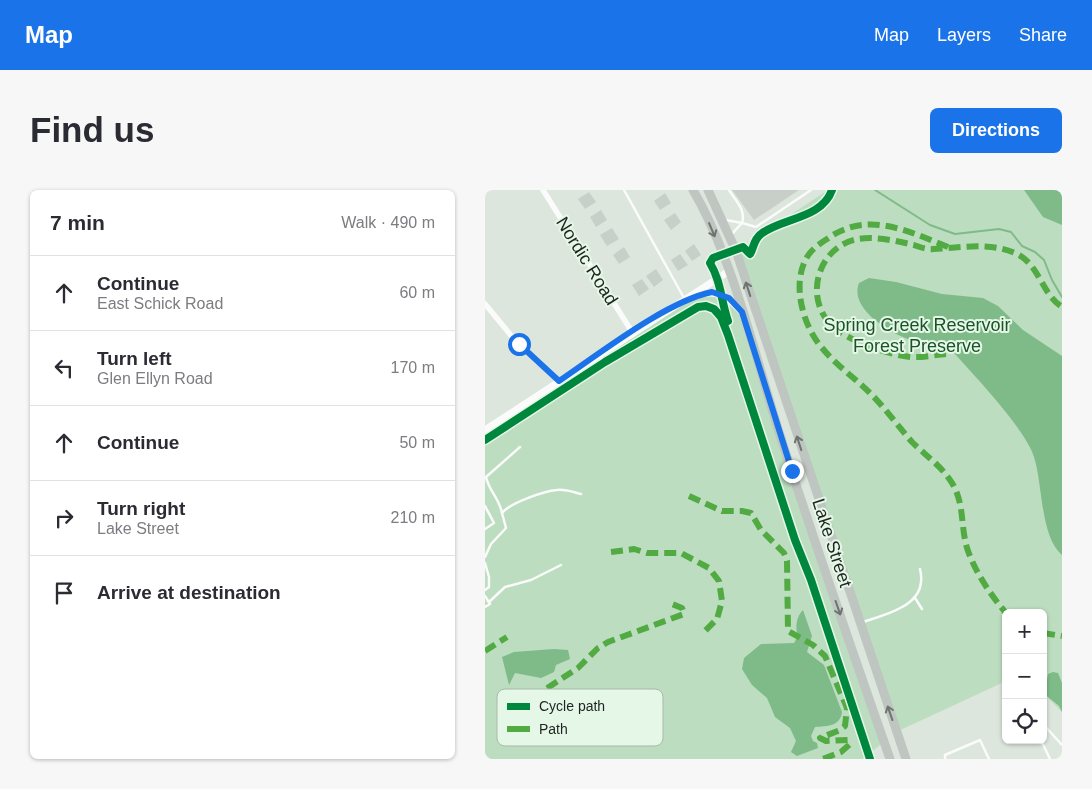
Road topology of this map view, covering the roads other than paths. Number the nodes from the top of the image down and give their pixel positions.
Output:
1 (543, 190) edge
2 (624, 190) edge
3 (693, 190) edge
4 (708, 190) edge
5 (729, 190) edge
6 (811, 190) edge
7 (723, 220) junction
8 (742, 223) junction
9 (730, 236) junction
10 (741, 269) junction
11 (729, 271) junction
12 (686, 300) junction
13 (485, 304) edge
14 (742, 312) junction
15 (632, 332) junction
16 (559, 381) junction
17 (485, 430) edge
18 (520, 447) dead end
19 (581, 494) dead end
20 (485, 506) edge
21 (502, 513) junction
22 (485, 529) edge
23 (485, 557) edge
24 (485, 563) edge
25 (561, 565) dead end
26 (920, 569) dead end
27 (485, 590) edge
28 (485, 596) edge
29 (915, 598) junction
30 (489, 602) junction
31 (485, 607) edge
32 (922, 609) dead end
33 (859, 623) junction
34 (845, 628) junction
35 (1047, 728) edge
36 (1043, 744) edge
37 (1062, 745) edge
38 (890, 759) edge
39 (906, 759) edge
40 (945, 759) edge
41 (989, 759) edge
42 (1050, 759) edge

1 - 15 street, Nordic Road
2 - 12 lane
3 -> 11 main road, Lake Street
4 - 7 main road, Lake Street
5 - 8 lane
6 - 8 lane
7 - 8 lane
7 - 9 main road, Lake Street
8 - 9 lane
9 - 10 main road, Lake Street
10 - 11 main road
33 -> 10 main road, Lake Street
11 - 12 street
11 - 14 main road, Lake Street
12 - 14 street
12 - 15 street
13 - 16 street
14 -> 34 main road, Lake Street
15 - 16 street
16 - 17 street
18 - 21 lane
19 - 21 lane
20 - 22 lane
21 - 23 lane
24 - 27 lane
25 - 30 lane
26 - 29 lane
28 - 30 lane
29 - 32 lane
29 - 33 lane
30 - 31 lane
33 - 34 main road
39 -> 33 main road, Lake Street
34 - 38 main road, Lake Street
35 - 37 lane
36 - 42 lane
40 - 41 lane

